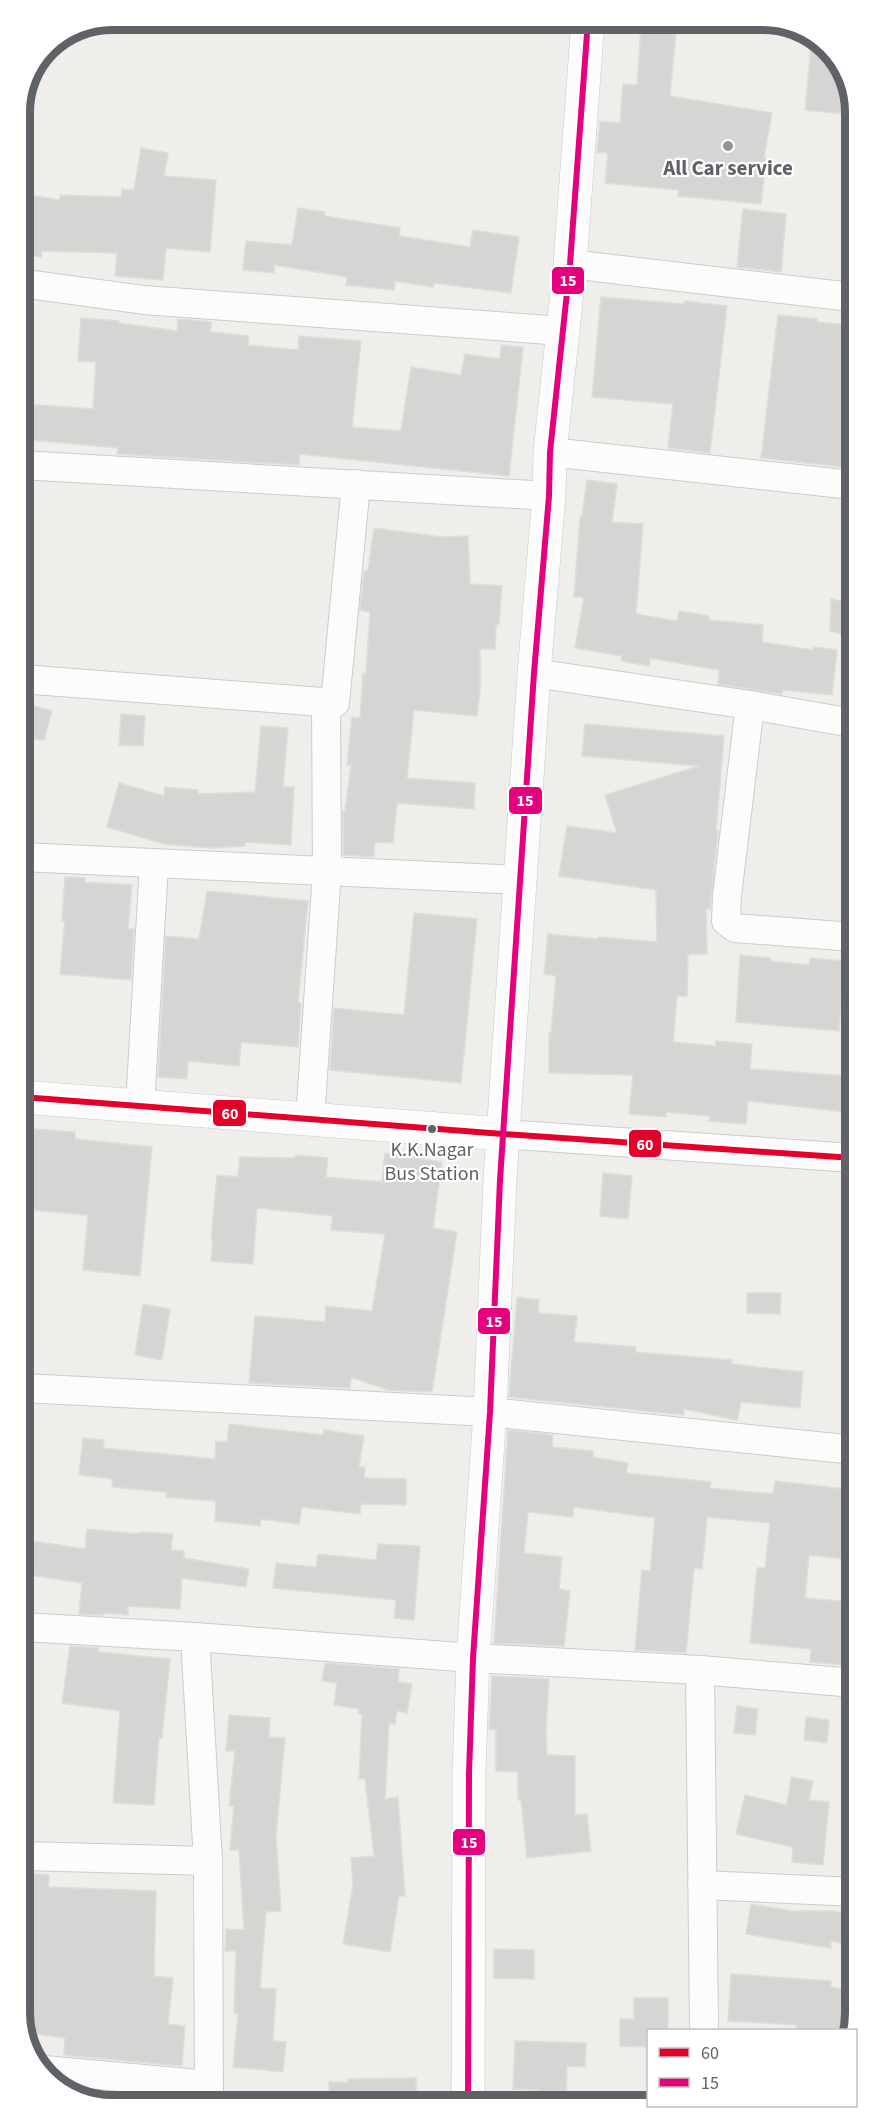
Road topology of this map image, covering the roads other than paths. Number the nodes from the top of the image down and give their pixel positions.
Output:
1 (587, 30) edge
2 (570, 264) junction
3 (30, 284) edge
4 (845, 296) edge
5 (563, 331) junction
6 (550, 452) junction
7 (30, 466) edge
8 (845, 483) edge
9 (356, 484) junction
10 (549, 496) junction
11 (534, 673) junction
12 (30, 680) edge
13 (326, 703) junction
14 (755, 713) junction
15 (845, 722) edge
16 (30, 857) edge
17 (154, 864) junction
18 (327, 872) junction
19 (521, 880) junction
20 (845, 936) edge
21 (30, 1098) edge
22 (140, 1106) junction
23 (310, 1119) junction
24 (503, 1134) junction
25 (845, 1157) edge
26 (30, 1388) edge
27 (490, 1412) junction
28 (845, 1449) edge
29 (30, 1628) edge
30 (195, 1637) junction
31 (472, 1658) junction
32 (700, 1670) junction
33 (845, 1682) edge
34 (30, 1856) edge
35 (208, 1861) junction
36 (702, 1885) junction
37 (845, 1892) edge
38 (704, 2029) edge
39 (55, 2072) edge
40 (209, 2095) edge
41 (468, 2095) edge

1 - 2 main road
2 - 4 street
2 - 5 main road
3 - 5 street
5 - 6 main road
6 - 8 street
6 - 10 main road
7 - 9 street
9 - 10 street
9 - 13 street
10 - 11 main road
11 - 14 street
11 - 19 main road
12 - 13 street
13 - 18 street
14 - 15 street
14 - 20 street
16 - 17 street
17 - 18 street
17 - 22 street
18 - 19 street
18 - 23 street
19 - 24 main road
21 - 22 main road
22 - 23 main road
23 - 24 main road
24 - 25 street
24 - 27 main road
26 - 27 street
27 - 28 street
27 - 31 main road
29 - 30 street
30 - 31 street
30 - 35 street
31 - 32 street
31 - 41 main road
32 - 33 street
32 - 36 street
34 - 35 street
35 - 40 street
36 - 37 street
36 - 38 street
39 - 40 street

